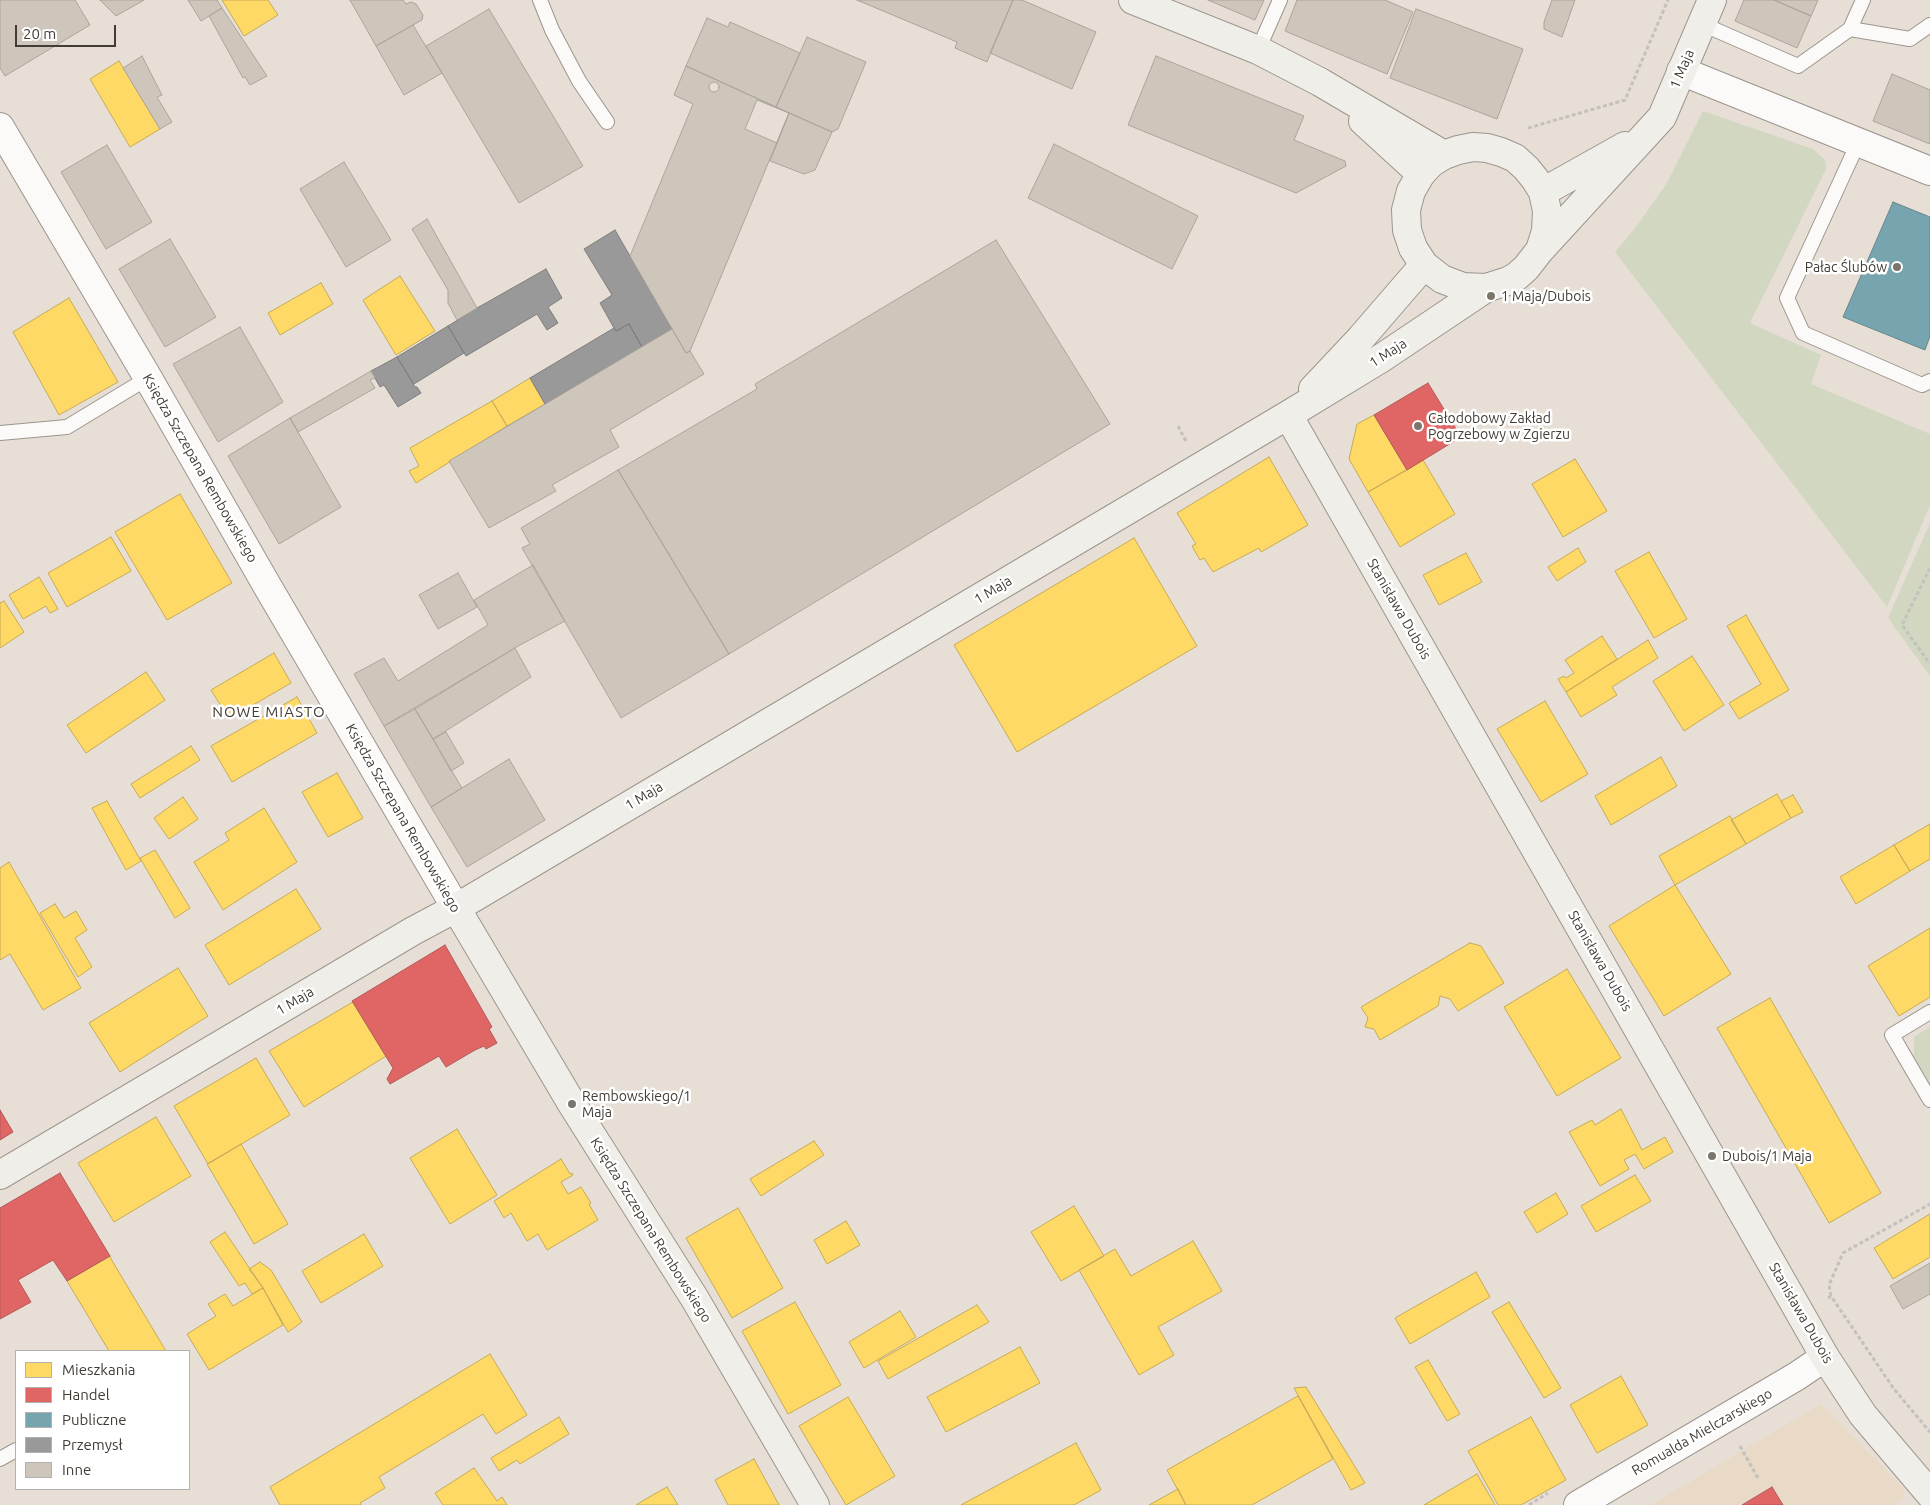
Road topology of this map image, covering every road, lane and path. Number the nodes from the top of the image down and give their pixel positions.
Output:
1 (540, 0) edge
2 (1133, 0) edge
3 (1280, 0) edge
4 (1668, 0) edge
5 (1863, 0) edge
6 (1707, 12) edge
7 (1930, 25) edge
8 (1850, 29) junction
9 (1258, 50) junction
10 (1681, 71) junction
11 (1320, 82) junction
12 (606, 122) dead end
13 (0, 127) edge
14 (1520, 130) dead end
15 (1646, 134) junction
16 (1858, 143) junction
17 (1444, 155) junction
18 (1930, 171) edge
19 (1421, 174) junction
20 (1543, 192) junction
21 (1540, 250) junction
22 (1424, 265) junction
23 (1486, 288) junction
24 (148, 378) junction
25 (1930, 381) edge
26 (1288, 415) junction
27 (0, 433) edge
28 (1930, 568) edge
29 (1930, 664) edge
30 (456, 908) junction
31 (1930, 1012) edge
32 (1930, 1100) edge
33 (0, 1175) edge
34 (1930, 1204) edge
35 (1831, 1296) dead end
36 (1825, 1357) junction
37 (1736, 1438) dead end
38 (15, 1451) edge
39 (0, 1459) edge
40 (1759, 1480) dead end
41 (1930, 1494) edge
42 (815, 1505) edge
43 (1578, 1505) edge

1 - 12 lane
2 - 9 street
3 - 9 lane
4 - 14 path
5 - 8 lane
6 - 8 lane
6 - 10 street, 1 Maja
7 - 8 lane
9 - 11 street
10 - 15 street, 1 Maja
10 - 16 street
11 - 17 street
11 - 19 street
13 - 24 street, Księdza Szczepana Rembowskiego
15 - 20 street, 1 Maja
15 - 21 street, 1 Maja
16 - 18 street
16 - 25 lane
17 - 19 street
17 - 20 street
19 - 22 street
20 - 21 street
21 - 23 street
22 - 23 street
22 - 26 street, 1 Maja
23 - 26 street, 1 Maja
24 - 27 lane
24 - 30 street, Księdza Szczepana Rembowskiego
26 - 30 street, 1 Maja
26 - 36 street, Stanisława Dubois
28 - 29 path
30 - 33 street, 1 Maja
30 - 42 street, Księdza Szczepana Rembowskiego
31 - 32 lane
34 - 35 path
36 - 41 street, Stanisława Dubois
36 - 43 street, Romualda Mielczarskiego
37 - 40 path
38 - 39 lane

